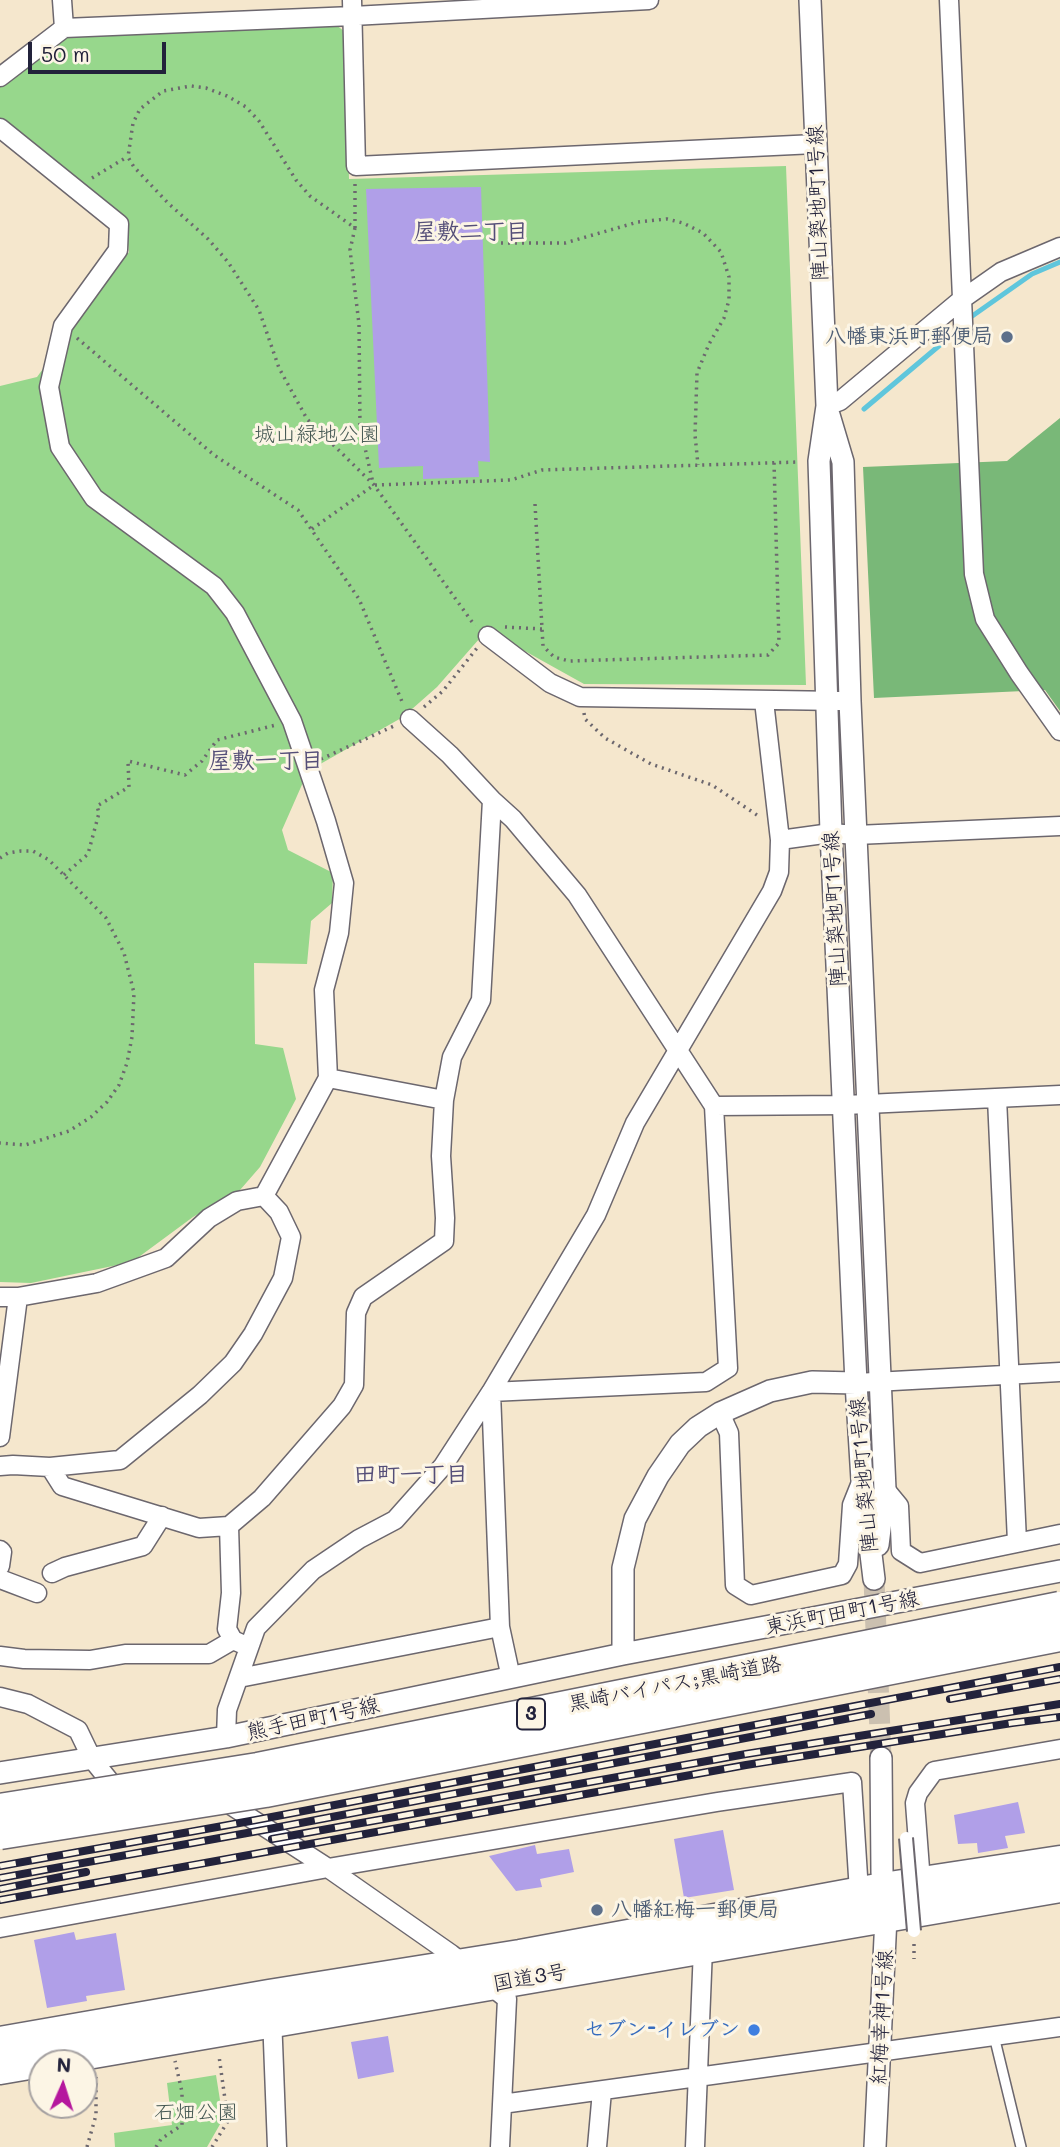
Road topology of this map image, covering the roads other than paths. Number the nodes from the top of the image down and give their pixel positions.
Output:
1 (62, 0) edge
2 (649, 0) edge
3 (810, 0) edge
4 (949, 0) edge
5 (353, 8) edge
6 (64, 28) junction
7 (0, 77) edge
8 (0, 128) edge
9 (816, 144) junction
10 (1060, 247) edge
11 (962, 305) junction
12 (827, 406) junction
13 (488, 636) road end
14 (764, 701) junction
15 (827, 701) junction
16 (850, 701) junction
17 (410, 719) road end
18 (1060, 731) edge
19 (492, 800) junction
20 (1060, 826) edge
21 (831, 833) junction
22 (856, 835) junction
23 (780, 836) junction
24 (678, 1048) junction
25 (328, 1078) junction
26 (1060, 1095) edge
27 (996, 1098) junction
28 (444, 1100) junction
29 (869, 1104) junction
30 (845, 1105) junction
31 (714, 1106) junction
32 (264, 1196) junction
33 (9, 1297) edge
34 (6, 1340) edge
35 (1060, 1372) edge
36 (1009, 1374) junction
37 (881, 1381) junction
38 (856, 1383) junction
39 (491, 1392) junction
40 (720, 1413) junction
41 (0, 1437) edge
42 (0, 1466) edge
43 (50, 1467) junction
44 (862, 1480) junction
45 (885, 1489) junction
46 (162, 1516) junction
47 (229, 1526) junction
48 (1060, 1534) edge
49 (1017, 1542) junction
50 (0, 1550) edge
51 (0, 1566) edge
52 (1060, 1571) edge
53 (52, 1573) dead end
54 (0, 1579) edge
55 (37, 1593) dead end
56 (1060, 1608) edge
57 (500, 1627) junction
58 (1060, 1635) edge
59 (241, 1643) junction
60 (623, 1654) junction
61 (0, 1656) edge
62 (239, 1678) junction
63 (511, 1678) junction
64 (0, 1697) edge
65 (226, 1737) junction
66 (1060, 1749) edge
67 (881, 1758) tunnel mouth
68 (92, 1759) junction
69 (0, 1773) edge
70 (0, 1810) edge
71 (0, 1833) edge
72 (906, 1839) dead end
73 (1060, 1861) edge
74 (328, 1868) junction
75 (921, 1882) junction
76 (1060, 1887) edge
77 (871, 1890) junction
78 (886, 1917) junction
79 (0, 1928) edge
80 (914, 1931) dead end
81 (703, 1948) junction
82 (465, 1964) junction
83 (491, 1985) junction
84 (271, 2008) junction
85 (1060, 2027) edge
86 (994, 2036) junction
87 (0, 2042) edge
88 (881, 2052) junction
89 (0, 2068) edge
90 (699, 2078) junction
91 (602, 2091) junction
92 (502, 2104) junction
93 (277, 2147) edge
94 (500, 2147) edge
95 (597, 2147) edge
96 (695, 2147) edge
97 (875, 2147) edge
98 (1021, 2147) edge

1 - 6 street
2 - 5 street
3 - 9 street, 陣山築地町1号線
4 - 11 street
5 - 6 street
5 - 9 street
6 - 7 street
8 - 25 street
9 - 12 street, 陣山築地町1号線
10 - 11 street
11 - 12 street
11 - 18 street
12 - 15 street, 陣山築地町1号線
12 - 16 street, 陣山築地町1号線
13 - 14 street
14 - 15 street
14 - 23 street
15 - 16 street
15 - 21 street, 陣山築地町1号線
16 - 22 street, 陣山築地町1号線
17 - 19 street
19 - 24 street
19 - 28 street
20 - 22 street
21 - 22 street
21 - 23 street
21 - 30 street, 陣山築地町1号線
22 - 29 street, 陣山築地町1号線
23 - 24 street
24 - 31 street
24 - 39 street
25 - 28 street
25 - 32 street
26 - 27 street
27 - 29 street
27 - 36 street
28 - 47 street
29 - 30 street
29 - 37 street, 陣山築地町1号線
30 - 31 street
30 - 38 street, 陣山築地町1号線
31 - 39 street
32 - 33 street
32 - 43 street
33 - 34 street
34 - 41 street
35 - 36 street
36 - 37 street
36 - 49 street
37 - 38 street
37 - 45 street, 陣山築地町1号線
38 - 40 street
38 - 44 street, 陣山築地町1号線
39 - 57 street
39 - 59 street
40 - 44 street
40 - 60 street
42 - 43 street
43 - 46 street
44 - 45 street, 陣山築地町1号線
45 - 49 street
46 - 47 street
46 - 53 street
47 - 59 street
48 - 49 street
50 - 51 street
52 - 60 street, 東浜町田町1号線
54 - 55 street
56 - 70 highway, 黒崎バイパス;黒崎道路 / 3, bridge
57 - 62 street
57 - 63 street
58 - 71 highway, 黒崎バイパス;黒崎道路 / 3, bridge
59 - 61 street
59 - 62 street
60 - 63 street, 熊手田町1号線
62 - 65 street
63 - 65 street, 熊手田町1号線
64 - 68 street
65 - 68 street, 熊手田町1号線
66 - 75 street
67 - 77 street
68 - 69 street, 熊手田町1号線
68 - 74 street
72 - 80 street, bridge
73 - 75 highway, 国道3号
74 - 77 street
74 - 79 street
74 - 82 street
75 - 77 highway, 国道3号
76 - 78 highway, 国道3号
77 - 78 street, 紅梅幸神1号線
77 - 82 highway, 国道3号
78 - 81 highway, 国道3号
78 - 88 street, 紅梅幸神1号線
81 - 83 highway, 国道3号
81 - 90 street
82 - 83 street
82 - 84 highway, 国道3号
83 - 84 highway, 国道3号
83 - 92 street
84 - 87 highway, 国道3号
84 - 89 highway, 国道3号
84 - 93 street
85 - 86 street
86 - 88 street
86 - 98 lane
88 - 90 street
88 - 97 street, 紅梅幸神1号線
90 - 91 street
90 - 96 street
91 - 92 street
91 - 95 street
92 - 94 street

